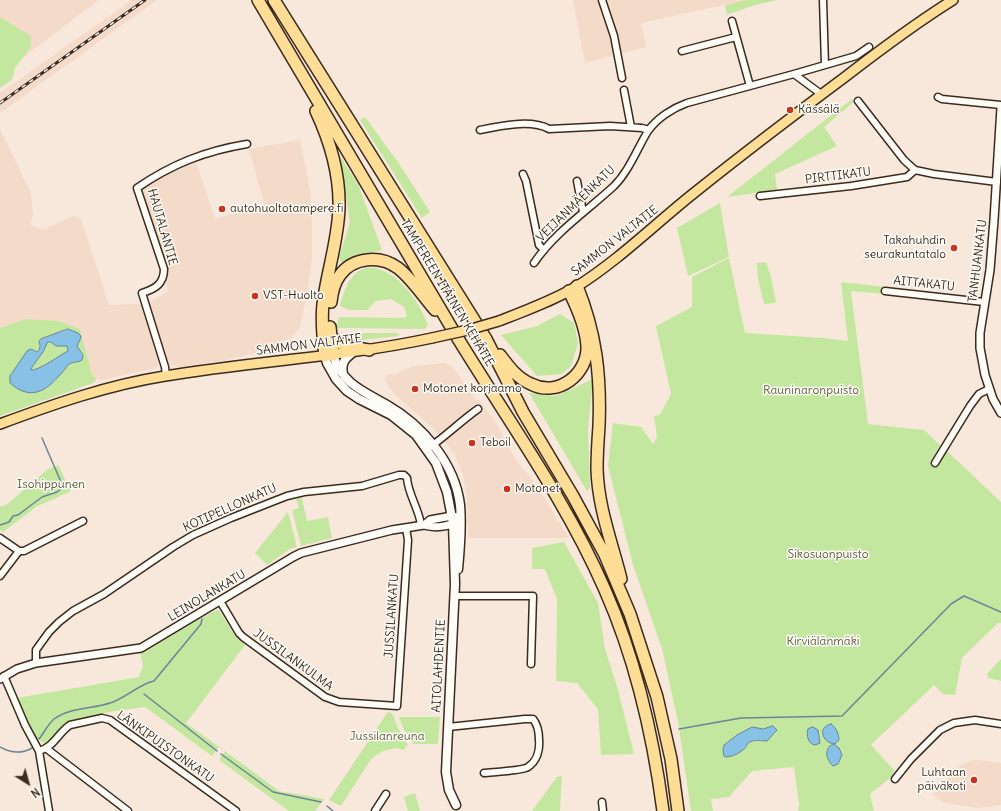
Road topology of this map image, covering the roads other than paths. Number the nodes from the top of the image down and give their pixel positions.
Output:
1 (258, 0) edge
2 (274, 0) edge
3 (602, 0) edge
4 (823, 0) edge
5 (954, 0) edge
6 (732, 21) dead end
7 (736, 37) junction
8 (869, 47) dead end
9 (682, 51) dead end
10 (825, 64) junction
11 (299, 71) junction
12 (794, 74) junction
13 (622, 78) dead end
14 (750, 86) junction
15 (624, 90) dead end
16 (821, 94) junction
17 (938, 97) dead end
18 (858, 101) dead end
19 (1001, 105) edge
20 (1001, 108) edge
21 (631, 127) junction
22 (480, 130) dead end
23 (649, 130) junction
24 (247, 144) dead end
25 (915, 170) junction
26 (523, 174) dead end
27 (577, 181) dead end
28 (997, 182) junction
29 (760, 196) dead end
30 (583, 212) junction
31 (544, 250) junction
32 (534, 263) dead end
33 (573, 288) junction
34 (885, 291) dead end
35 (984, 302) junction
36 (330, 335) junction
37 (456, 335) junction
38 (486, 339) junction
39 (369, 350) junction
40 (352, 352) junction
41 (329, 356) junction
42 (166, 376) junction
43 (344, 377) junction
44 (989, 388) junction
45 (478, 409) dead end
46 (1001, 413) edge
47 (0, 424) edge
48 (430, 447) junction
49 (935, 463) dead end
50 (461, 518) junction
51 (452, 520) junction
52 (83, 521) dead end
53 (423, 525) junction
54 (406, 528) junction
55 (0, 538) edge
56 (18, 551) junction
57 (0, 576) edge
58 (455, 584) junction
59 (455, 596) junction
60 (220, 601) junction
61 (630, 614) junction
62 (36, 663) junction
63 (531, 664) dead end
64 (2, 678) edge
65 (397, 706) joint
66 (1001, 724) edge
67 (448, 727) junction
68 (47, 750) junction
69 (39, 752) junction
70 (484, 773) dead end
71 (895, 779) dead end
72 (386, 794) dead end
73 (602, 802) dead end
74 (456, 808) edge
75 (376, 810) edge
76 (49, 811) edge
77 (128, 811) edge
78 (236, 811) edge
79 (603, 811) edge
80 (663, 811) edge
81 (678, 811) edge

1 - 11 highway, TAMPEREEN ITÄINEN KEHÄTIE
2 - 38 highway, TAMPEREEN ITÄINEN KEHÄTIE
3 - 13 street
4 - 10 street
5 - 16 main road, SAMMON VALTATIE
6 - 7 street
7 - 9 street
7 - 14 street
8 - 10 street, VEIJANMÄENKATU
10 - 12 street, VEIJANMÄENKATU
11 - 37 highway, TAMPEREEN ITÄINEN KEHÄTIE
11 - 41 highway
12 - 14 street, VEIJANMÄENKATU
12 - 16 street
14 - 23 street, VEIJANMÄENKATU
15 - 21 street
16 - 33 main road, SAMMON VALTATIE
17 - 19 street
18 - 25 street
20 - 28 street, TANHUANKATU
21 - 22 street
21 - 23 street
23 - 30 street, VEIJANMÄENKATU
24 - 42 street, HAUTALANTIE
25 - 28 street
25 - 29 street, PIRTTIKATU
26 - 31 street
27 - 30 street
28 - 35 street, TANHUANKATU
30 - 31 street, VEIJANMÄENKATU
31 - 32 street, VEIJANMÄENKATU
33 - 38 highway
33 - 39 main road, SAMMON VALTATIE, bridge
33 - 61 highway
34 - 35 street, AITTAKATU
35 - 44 street, TANHUANKATU
36 - 37 highway
36 - 39 highway
36 - 41 highway
37 - 80 highway, TAMPEREEN ITÄINEN KEHÄTIE
38 - 61 highway, TAMPEREEN ITÄINEN KEHÄTIE
39 - 40 main road, SAMMON VALTATIE
40 - 41 main road, SAMMON VALTATIE
40 - 43 main road
41 - 42 main road, SAMMON VALTATIE
41 - 43 main road, AITOLAHDENTIE
41 - 48 main road, AITOLAHDENTIE
42 - 47 main road, SAMMON VALTATIE
43 - 48 main road, AITOLAHDENTIE
44 - 46 street, TANHUANKATU
44 - 49 street
45 - 48 street
48 - 50 main road, AITOLAHDENTIE
48 - 51 main road, AITOLAHDENTIE
50 - 51 street, LEINOLANKATU
50 - 58 main road, AITOLAHDENTIE
51 - 53 street, LEINOLANKATU
51 - 58 main road, AITOLAHDENTIE
52 - 56 street
53 - 54 street, LEINOLANKATU
53 - 62 street, KOTIPELLONKATU
54 - 60 street, LEINOLANKATU
54 - 65 street, JUSSILANKATU
55 - 56 street
56 - 57 street
58 - 59 main road, AITOLAHDENTIE
59 - 63 street
59 - 67 main road, AITOLAHDENTIE
60 - 62 street, LEINOLANKATU
60 - 65 street, JUSSILANKULMA
61 - 81 highway, TAMPEREEN ITÄINEN KEHÄTIE
62 - 64 street, LEINOLANKATU
64 - 69 street
66 - 71 street
67 - 70 street
67 - 74 main road, AITOLAHDENTIE
68 - 69 street
68 - 77 street
68 - 78 street, LÄNKIPUISTONKATU
69 - 76 street
72 - 75 street
73 - 79 street

